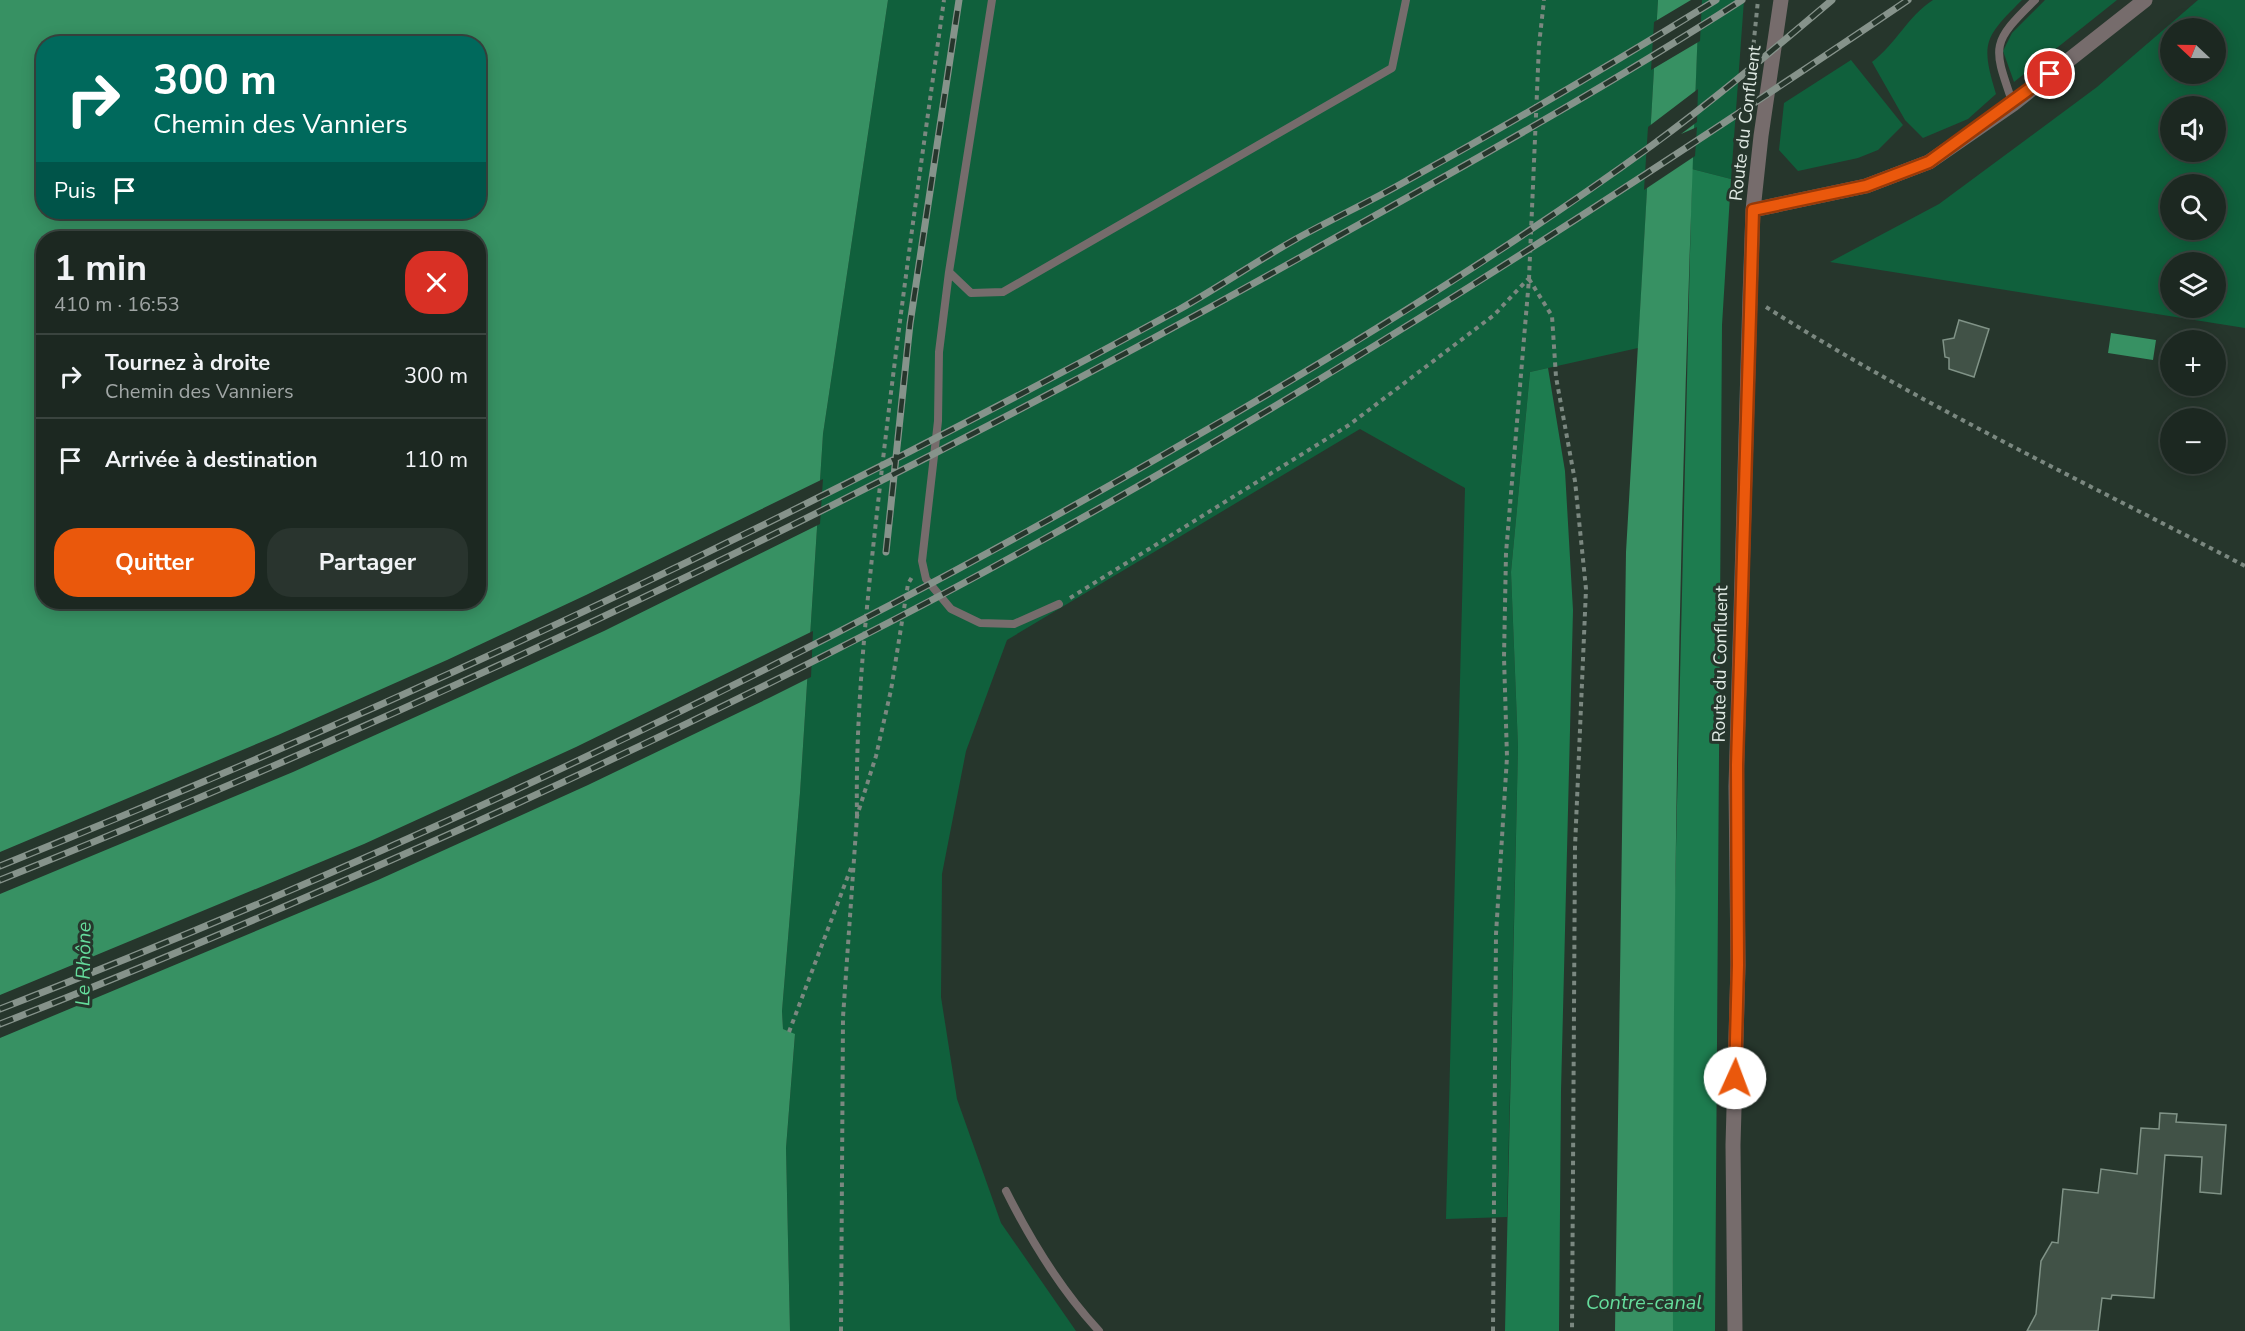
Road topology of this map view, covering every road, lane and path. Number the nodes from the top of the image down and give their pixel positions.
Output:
1 (944, 0) edge
2 (992, 0) edge
3 (1406, 0) edge
4 (1544, 0) edge
5 (1781, 0) edge
6 (2035, 0) edge
7 (2145, 0) edge
8 (2013, 104) junction
9 (1753, 210) junction
10 (949, 272) junction
11 (1528, 279) junction
12 (1750, 297) junction
13 (922, 561) junction
14 (2245, 566) edge
15 (1059, 604) joint
16 (857, 816) junction
17 (854, 862) junction
18 (789, 1032) dead end
19 (1006, 1191) dead end
20 (841, 1331) edge
21 (1099, 1331) edge
22 (1493, 1331) edge
23 (1572, 1331) edge
24 (1735, 1331) edge

1 - 16 path
2 - 10 lane
3 - 10 lane
4 - 11 path
5 - 9 street, Route du Confluent
6 - 8 lane
7 - 8 street
8 - 9 street
9 - 12 street, Route du Confluent
10 - 13 lane
11 - 15 path
11 - 22 path
11 - 23 path
12 - 14 path
12 - 24 street, Route du Confluent
13 - 15 lane
13 - 16 path
16 - 17 path
17 - 18 path
17 - 20 path
19 - 21 lane

